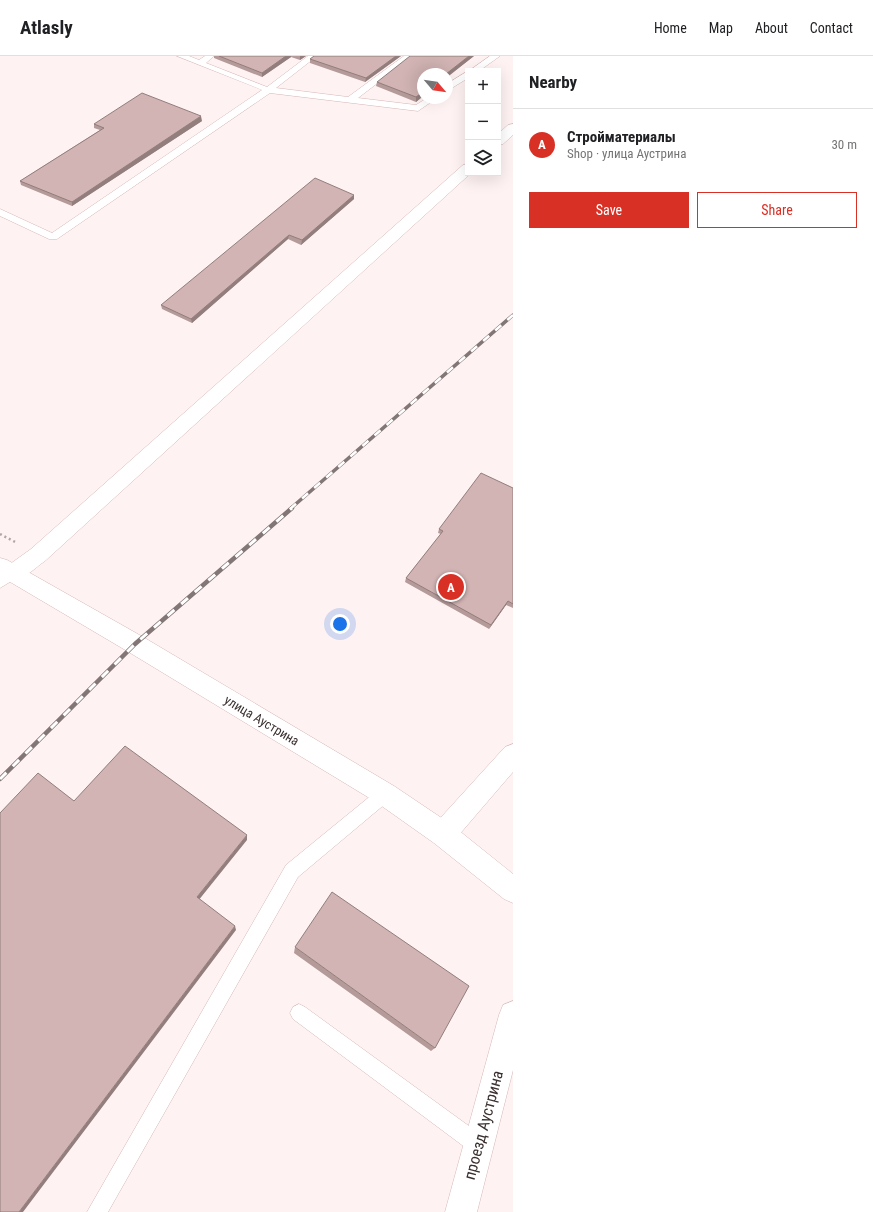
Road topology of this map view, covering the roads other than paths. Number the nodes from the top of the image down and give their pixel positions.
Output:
1 (181, 56) edge
2 (210, 56) edge
3 (313, 56) edge
4 (409, 56) edge
5 (496, 56) edge
6 (200, 63) junction
7 (478, 68) edge
8 (465, 76) edge
9 (453, 84) edge
10 (268, 90) junction
11 (350, 100) junction
12 (424, 104) edge
13 (513, 128) edge
14 (499, 140) edge
15 (465, 171) edge
16 (0, 212) edge
17 (4, 574) edge
18 (513, 755) edge
19 (385, 794) junction
20 (443, 834) junction
21 (513, 890) edge
22 (299, 1013) dead end
23 (513, 1015) edge
24 (477, 1144) junction
25 (97, 1212) edge
26 (461, 1212) edge

1 - 6 lane
2 - 6 lane
3 - 10 lane
4 - 11 lane
5 - 7 lane
6 - 10 lane
8 - 9 lane
10 - 11 lane
10 - 16 lane
11 - 12 lane
13 - 14 street
15 - 17 street
17 - 19 street, улица Аустрина
18 - 20 street
19 - 20 street, улица Аустрина
19 - 25 lane
20 - 21 street, улица Аустрина
22 - 24 lane
23 - 24 street, проезд Аустрина
24 - 26 street, проезд Аустрина

